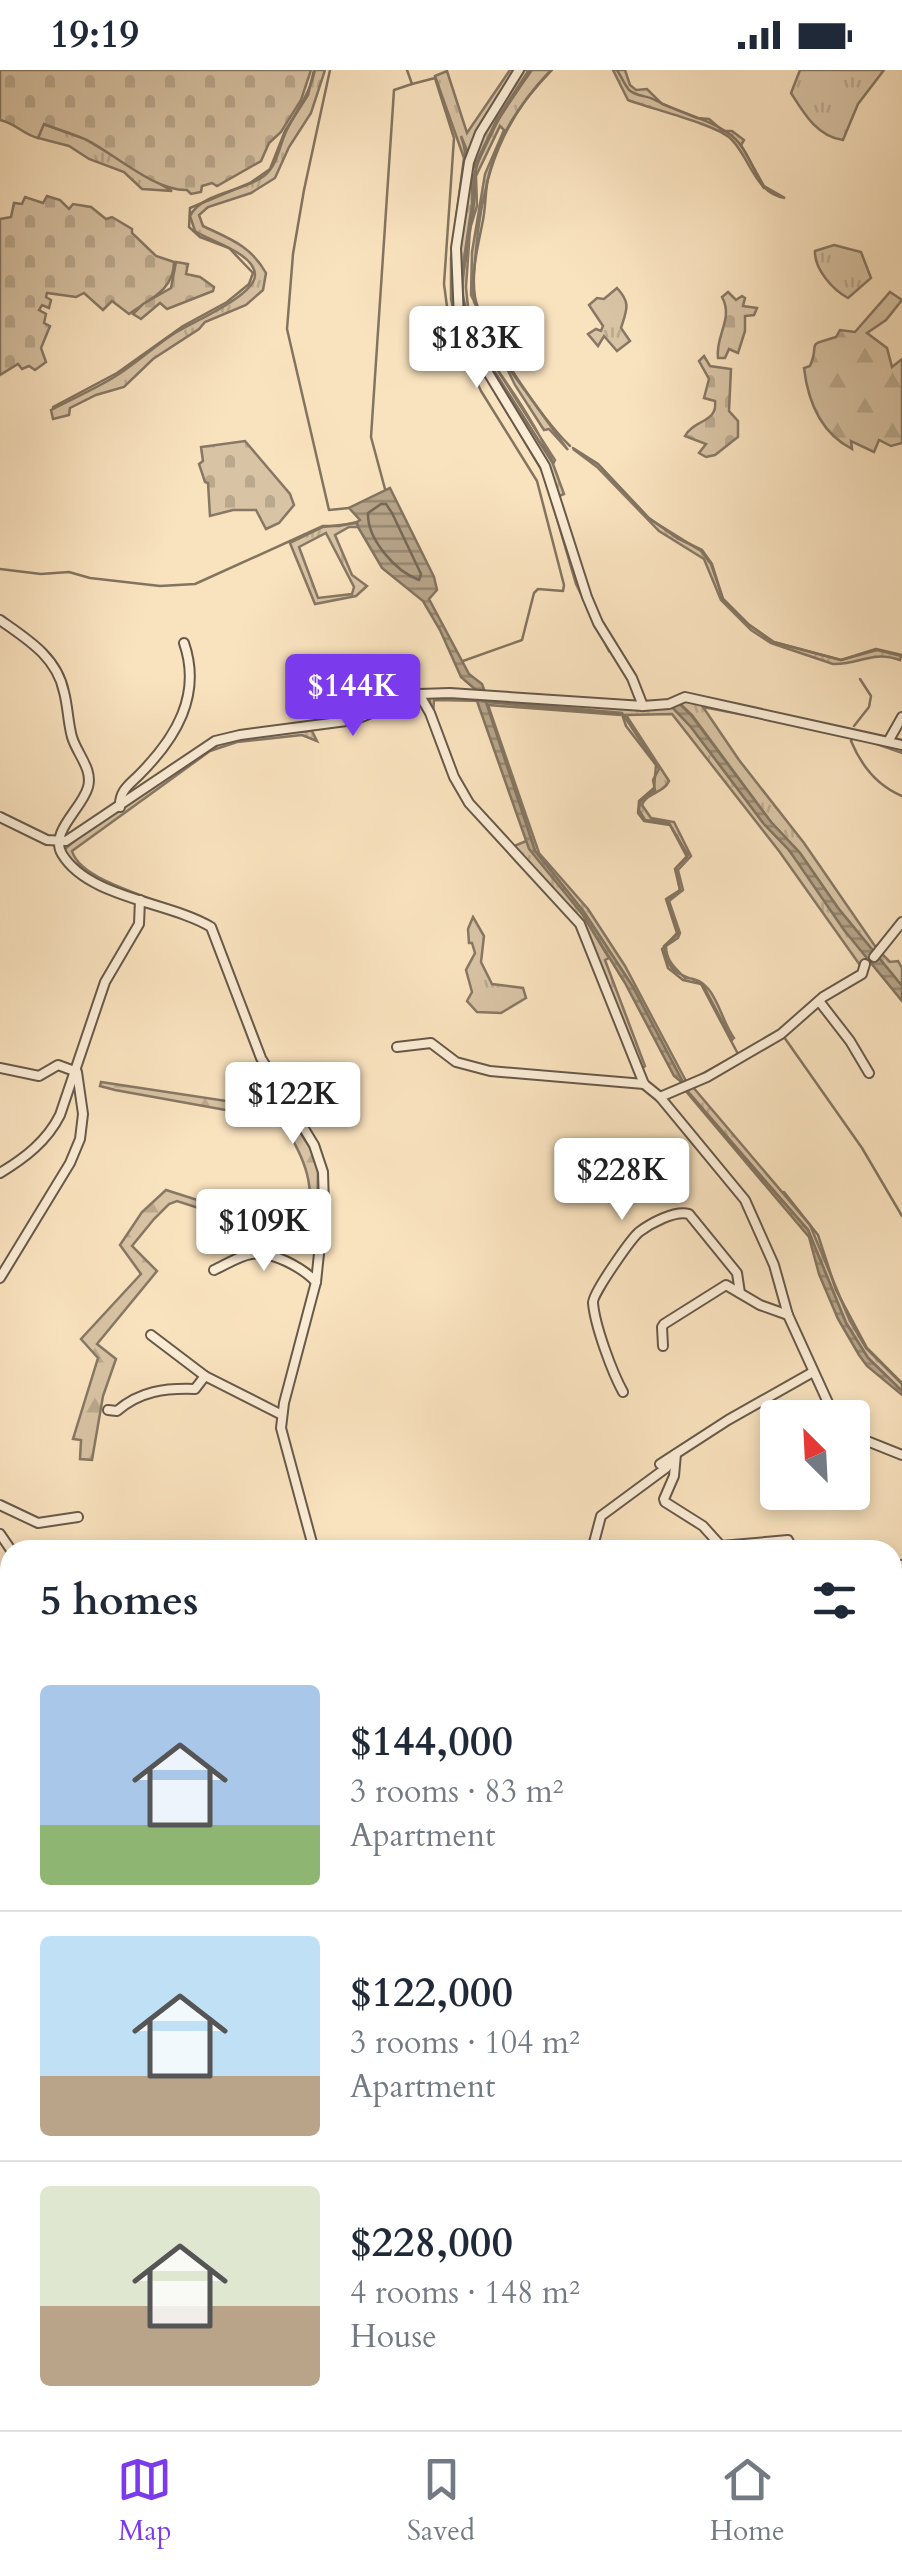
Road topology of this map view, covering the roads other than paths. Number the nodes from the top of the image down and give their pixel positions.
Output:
1 (520, 70) edge
2 (0, 620) edge
3 (184, 644) dead end
4 (419, 694) junction
5 (643, 706) junction
6 (902, 716) edge
7 (889, 740) junction
8 (902, 745) edge
9 (120, 807) junction
10 (0, 816) edge
11 (58, 842) junction
12 (140, 900) junction
13 (902, 922) edge
14 (874, 957) dead end
15 (865, 964) dead end
16 (818, 1001) junction
17 (397, 1047) dead end
18 (0, 1068) edge
19 (77, 1072) junction
20 (870, 1072) dead end
21 (644, 1084) junction
22 (660, 1097) junction
23 (0, 1173) edge
24 (214, 1270) dead end
25 (0, 1278) edge
26 (316, 1282) junction
27 (740, 1293) junction
28 (788, 1315) junction
29 (151, 1335) dead end
30 (663, 1346) dead end
31 (813, 1372) junction
32 (205, 1376) junction
33 (623, 1392) dead end
34 (826, 1400) edge
35 (108, 1410) dead end
36 (282, 1415) junction
37 (870, 1443) edge
38 (676, 1454) junction
39 (902, 1455) edge
40 (660, 1464) dead end
41 (0, 1506) edge
42 (78, 1517) dead end
43 (311, 1540) edge
44 (594, 1540) edge
45 (716, 1540) edge

1 - 5 street
2 - 11 street
3 - 9 street
4 - 5 street
4 - 9 street
4 - 21 street
5 - 7 street
6 - 7 street
7 - 8 street
9 - 11 street
10 - 11 street
11 - 12 street
12 - 19 street
12 - 26 street
13 - 14 street
15 - 16 street
16 - 20 street
16 - 22 street
17 - 21 street
18 - 19 street
19 - 23 street
19 - 25 street
21 - 22 street
22 - 28 street
24 - 26 street
26 - 36 street
27 - 28 street
27 - 30 street
27 - 33 street
28 - 31 street
29 - 32 street
31 - 34 street
31 - 38 street
32 - 35 street
32 - 36 street
36 - 43 street
37 - 39 street
38 - 40 street
38 - 44 street
38 - 45 street
41 - 42 street

